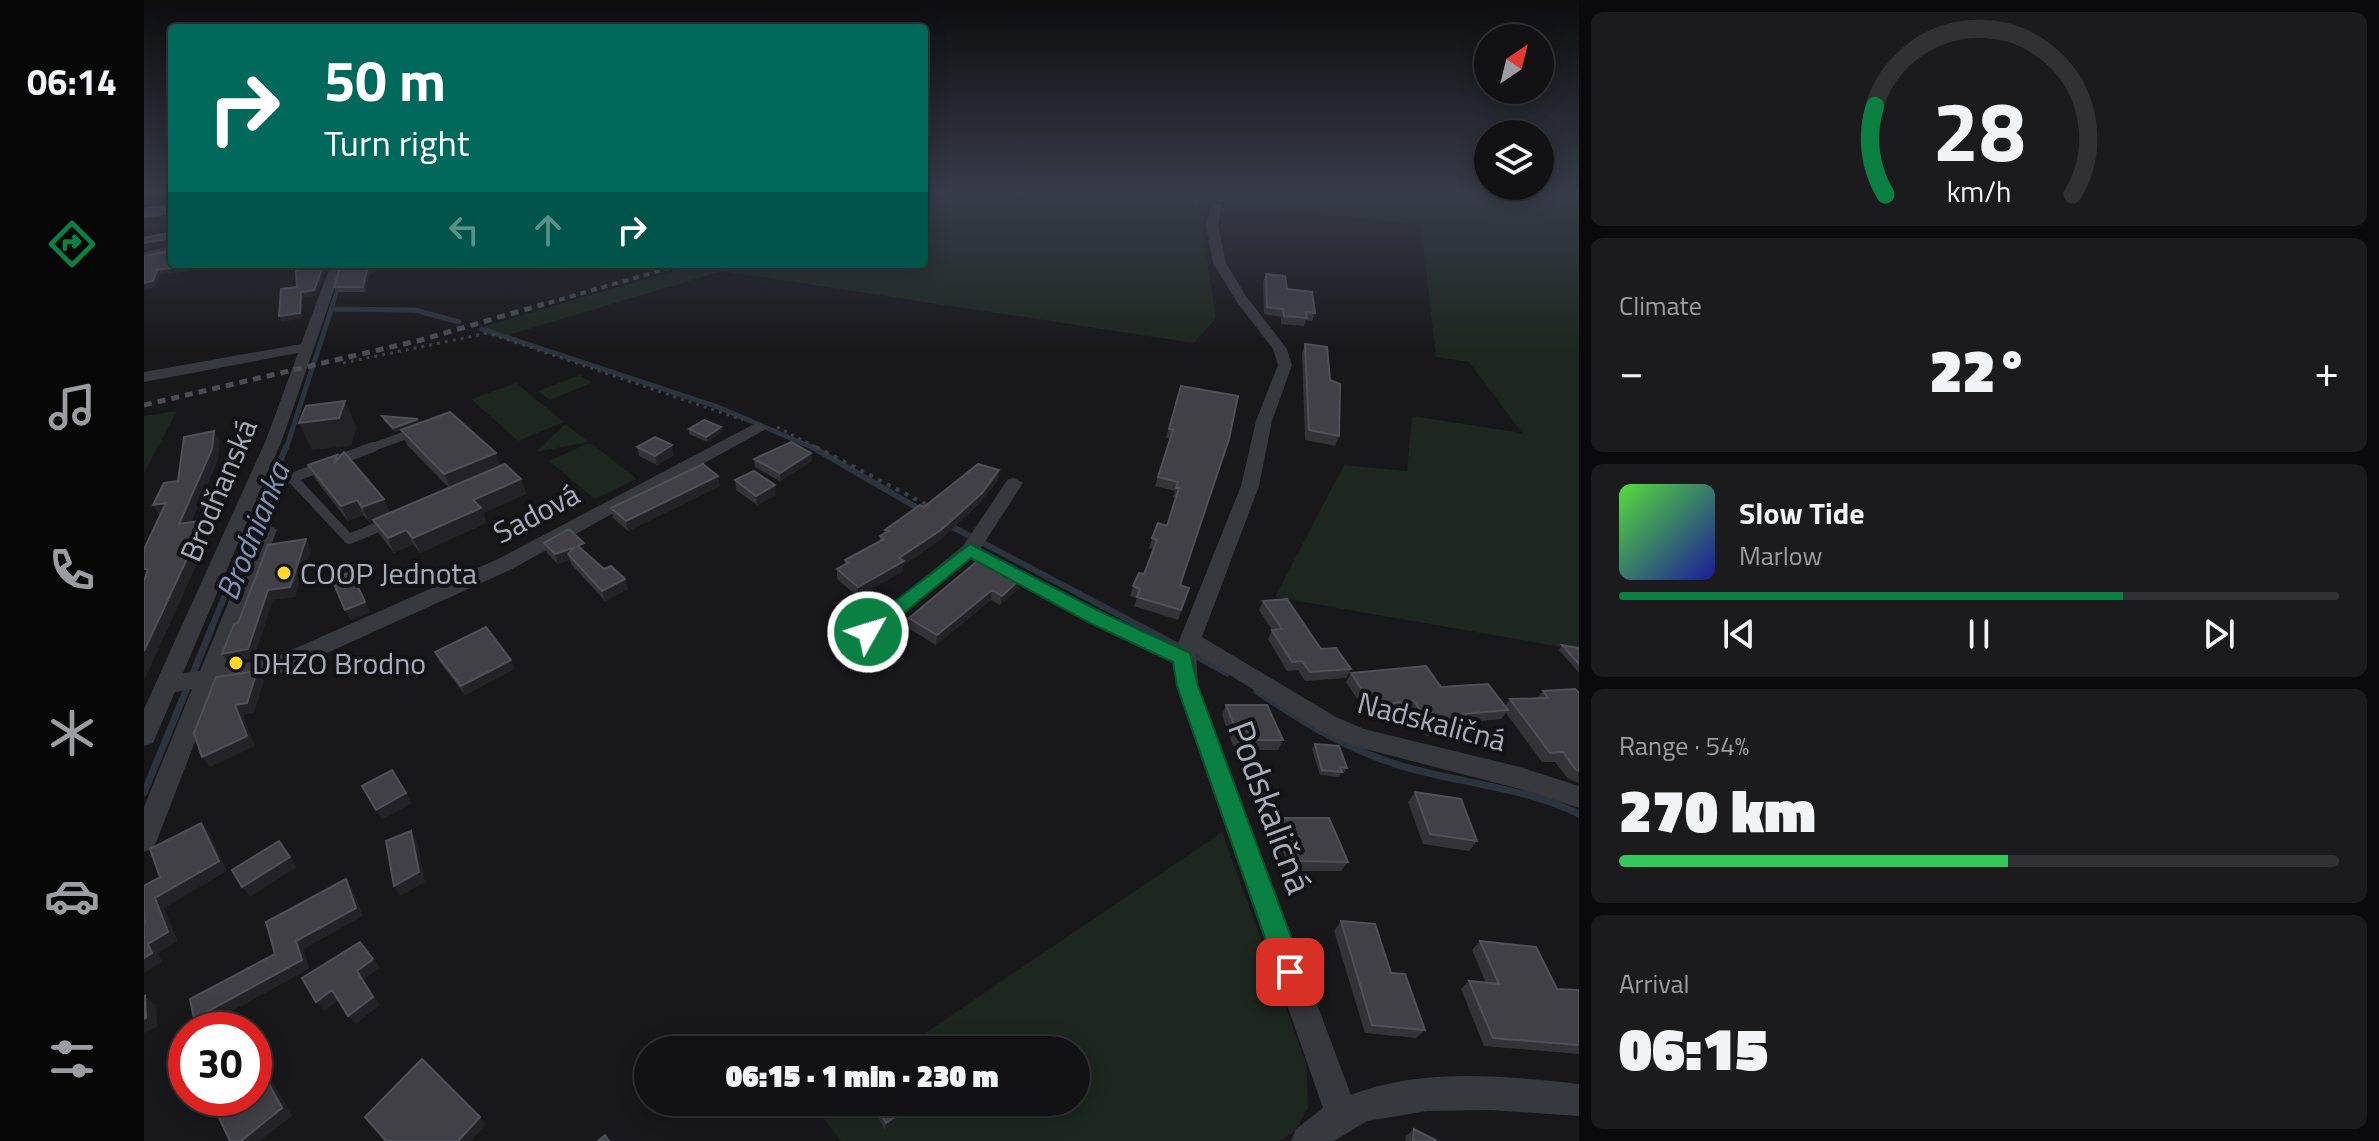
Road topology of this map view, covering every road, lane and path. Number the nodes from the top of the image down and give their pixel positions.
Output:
1 (1214, 245) edge
2 (168, 251) edge
3 (144, 256) edge
4 (336, 268) edge
5 (306, 347) junction
6 (343, 363) dead end
7 (144, 377) edge
8 (766, 427) junction
9 (426, 428) edge
10 (287, 478) junction
11 (260, 482) junction
12 (1014, 483) dead end
13 (941, 512) edge
14 (401, 518) edge
15 (267, 530) dead end
16 (975, 542) junction
17 (868, 632) dead end
18 (1187, 650) junction
19 (188, 682) junction
20 (144, 736) edge
21 (1579, 797) edge
22 (144, 840) edge
23 (1579, 1100) edge
24 (1342, 1115) junction
25 (1308, 1141) edge

1 - 18 street, Podskaličná
2 - 3 street
4 - 5 street, Brodňanská
5 - 7 street
5 - 11 street, Brodňanská
6 - 8 path
8 - 13 path
8 - 19 street, Sadová
9 - 10 lane
10 - 11 lane
10 - 14 lane
11 - 19 street, Brodňanská
12 - 16 street
15 - 19 street, Brodňanská
16 - 17 street
16 - 18 street, Nadskaličná
18 - 21 street, Nadskaličná
18 - 24 street, Podskaličná
19 - 20 street, Brodňanská
19 - 22 street, Brodňanská
23 - 24 street
24 - 25 street

